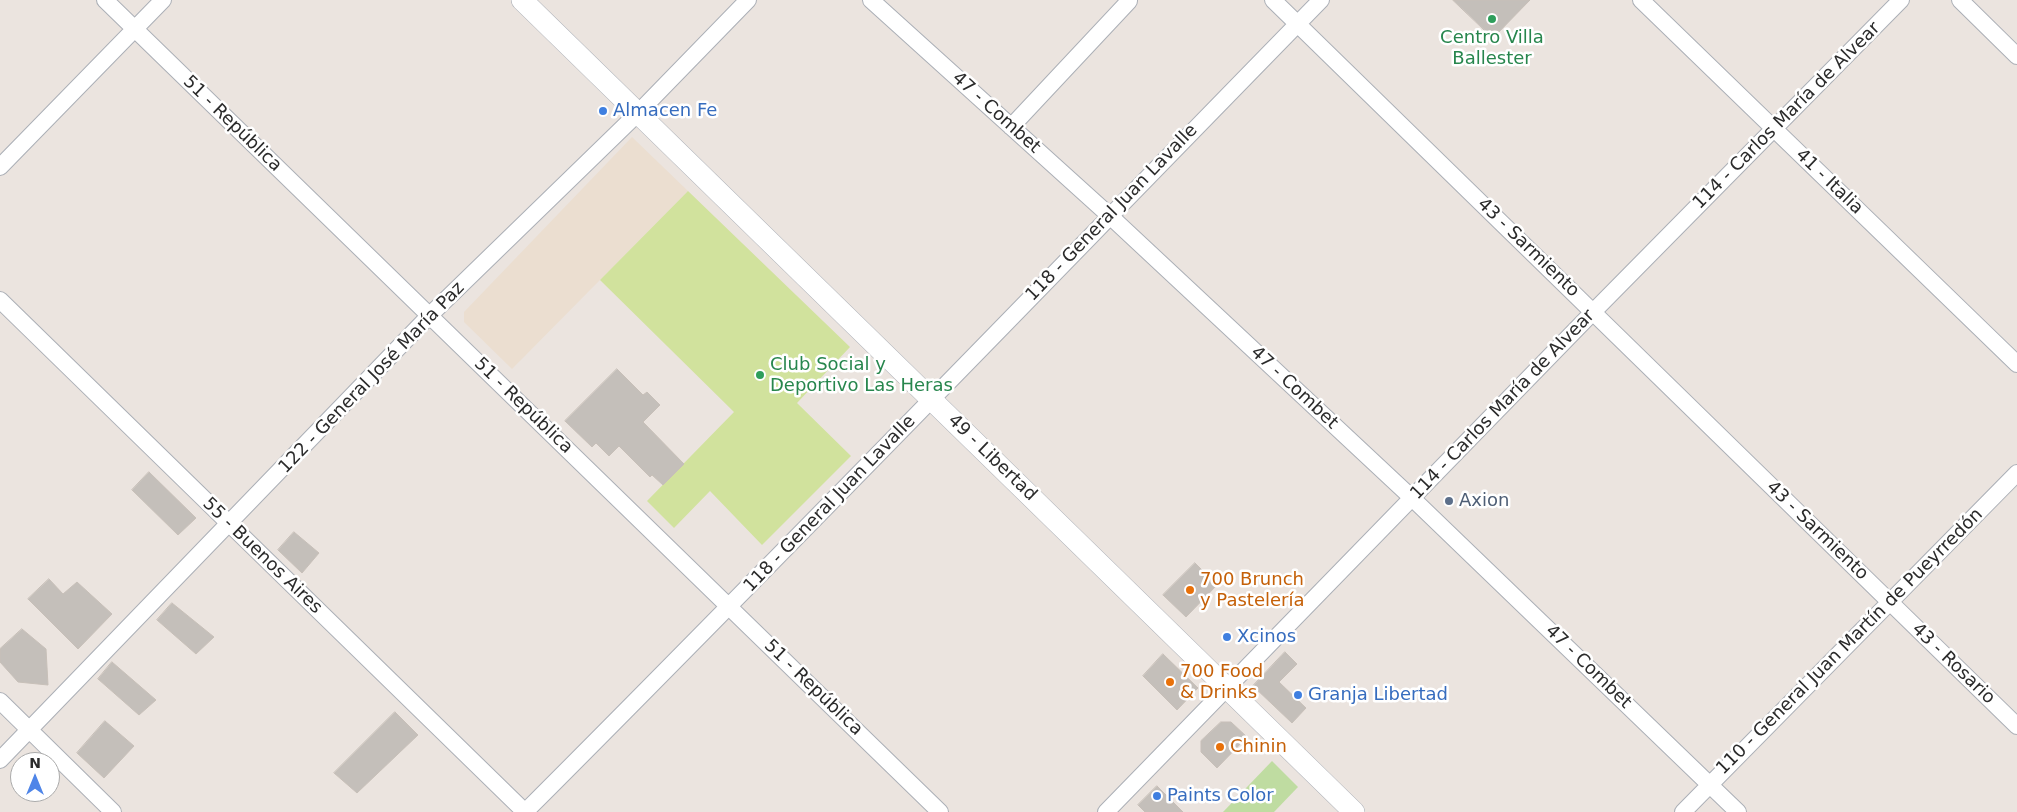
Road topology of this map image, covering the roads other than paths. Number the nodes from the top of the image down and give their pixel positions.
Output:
1 (105, 0) edge
2 (163, 0) edge
3 (522, 0) edge
4 (748, 0) edge
5 (871, 0) edge
6 (1273, 0) edge
7 (1321, 0) edge
8 (1641, 0) edge
9 (1901, 0) edge
10 (1960, 0) edge
11 (1128, 1) edge
12 (1298, 24) junction
13 (135, 29) junction
14 (2017, 56) edge
15 (638, 113) junction
16 (1011, 127) junction
17 (1774, 128) junction
18 (0, 166) edge
19 (1110, 216) junction
20 (0, 300) edge
21 (1593, 312) junction
22 (430, 316) junction
23 (2017, 364) edge
24 (931, 399) junction
25 (2017, 473) edge
26 (1412, 498) junction
27 (229, 524) junction
28 (1889, 601) junction
29 (730, 607) junction
30 (1227, 688) junction
31 (0, 701) edge
32 (2017, 726) edge
33 (29, 730) junction
34 (0, 760) edge
35 (1710, 784) junction
36 (114, 812) edge
37 (525, 812) edge
38 (940, 812) edge
39 (1106, 812) edge
40 (1354, 812) edge
41 (1683, 812) edge
42 (1738, 812) edge

1 - 13 street, 51 - República
2 - 13 street
3 - 15 street, 49 - Libertad
4 - 15 street, 122 - General José María Paz
5 - 16 street, 47 - Combet
6 - 12 street, 43 - Sarmiento
7 - 12 street, 118 - General Juan Lavalle
8 - 17 street, 41 - Italia
9 - 17 street, 114 - Carlos María de Alvear
10 - 14 street
11 - 16 street
12 - 19 street, 118 - General Juan Lavalle
12 - 21 street, 43 - Sarmiento
13 - 18 street
13 - 22 street, 51 - República
15 - 22 street, 122 - General José María Paz
15 - 24 street, 49 - Libertad
16 - 19 street, 47 - Combet
17 - 21 street, 114 - Carlos María de Alvear
17 - 23 street, 41 - Italia
19 - 24 street, 118 - General Juan Lavalle
19 - 26 street, 47 - Combet
20 - 27 street, 55 - Buenos Aires
21 - 26 street, 114 - Carlos María de Alvear
21 - 28 street, 43 - Sarmiento
22 - 27 street, 122 - General José María Paz
22 - 29 street, 51 - República
24 - 29 street, 118 - General Juan Lavalle
24 - 30 street, 49 - Libertad
25 - 28 street, 110 - General Juan Martín de Pueyrredón
26 - 30 street, 114 - Carlos María de Alvear
26 - 35 street, 47 - Combet
27 - 33 street, 122 - General José María Paz
27 - 37 street, 55 - Buenos Aires
28 - 32 street, 43 - Rosario
28 - 35 street, 110 - General Juan Martín de Pueyrredón
29 - 37 street, 118 - General Juan Lavalle
29 - 38 street, 51 - República
30 - 39 street, 114 - Carlos María de Alvear
30 - 40 street, 49 - Libertad
31 - 33 street
33 - 34 street, 122 - General José María Paz
33 - 36 street
35 - 41 street, 110 - General Juan Martín de Pueyrredón
35 - 42 street, 47 - Combet

